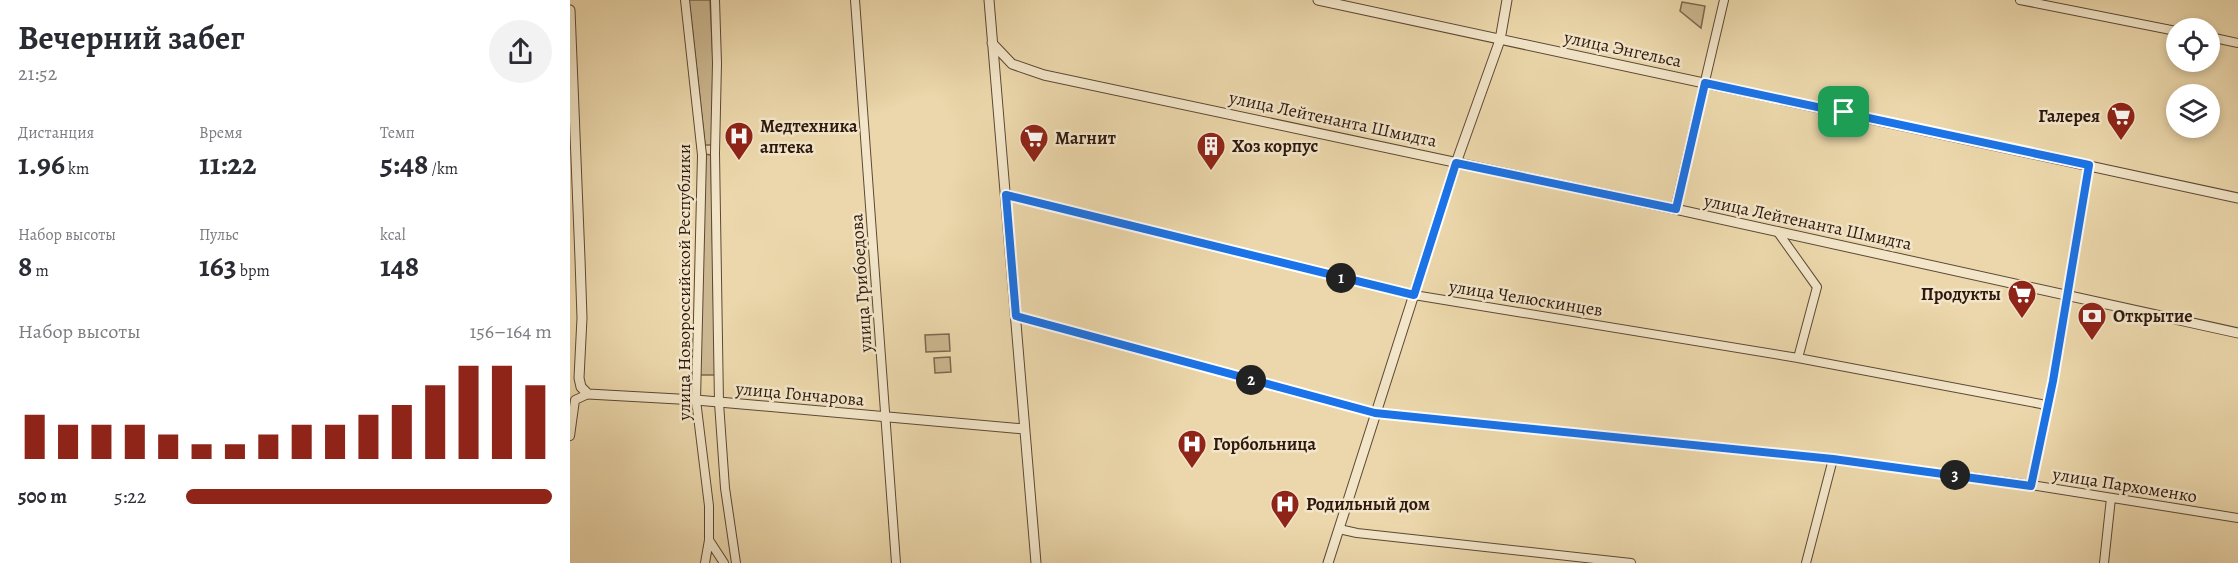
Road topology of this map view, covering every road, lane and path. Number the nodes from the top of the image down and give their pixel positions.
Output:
1 (685, 0) edge
2 (715, 0) edge
3 (855, 0) edge
4 (989, 0) edge
5 (1317, 0) edge
6 (1507, 0) edge
7 (1724, 0) edge
8 (2020, 0) edge
9 (570, 10) edge
10 (2166, 29) edge
11 (1500, 40) junction
12 (2220, 40) edge
13 (992, 43) junction
14 (2238, 43) edge
15 (1705, 83) junction
16 (572, 121) edge
17 (1456, 163) junction
18 (2089, 165) junction
19 (1006, 195) junction
20 (2238, 198) edge
21 (1676, 209) junction
22 (1776, 231) junction
23 (1414, 295) junction
24 (2066, 296) junction
25 (1016, 316) junction
26 (2238, 333) edge
27 (1798, 358) junction
28 (579, 380) junction
29 (588, 394) junction
30 (576, 400) junction
31 (696, 400) junction
32 (719, 403) junction
33 (2048, 407) junction
34 (1375, 413) junction
35 (887, 417) junction
36 (1024, 429) junction
37 (570, 436) edge
38 (1833, 459) junction
39 (2031, 486) junction
40 (2110, 498) junction
41 (2238, 518) edge
42 (1339, 529) junction
43 (709, 540) junction
44 (705, 563) edge
45 (724, 563) edge
46 (736, 563) edge
47 (896, 563) edge
48 (1036, 563) edge
49 (1328, 563) edge
50 (1631, 563) edge
51 (1806, 563) edge
52 (2104, 563) edge

1 - 31 street, улица Новороссийской Республики
2 - 32 street, улица Новороссийской Республики
3 - 35 street, улица Грибоедова
4 - 13 street
5 - 11 street, улица Энгельса
6 - 11 street
7 - 15 street
8 - 10 street
9 - 16 street
11 - 15 street, улица Энгельса
11 - 17 street
12 - 14 street
13 - 17 street, улица Лейтенанта Шмидта
13 - 19 street
15 - 18 street, улица Энгельса
15 - 21 street
16 - 28 street
17 - 21 street, улица Лейтенанта Шмидта
17 - 23 street
18 - 20 street, улица Энгельса
18 - 24 street
19 - 23 street, улица Челюскинцев
19 - 25 street
21 - 22 street, улица Лейтенанта Шмидта
22 - 24 street, улица Лейтенанта Шмидта
22 - 27 street
23 - 27 street, улица Челюскинцев
23 - 34 street
24 - 26 street, улица Лейтенанта Шмидта
24 - 33 street
25 - 34 street, улица Пархоменко
25 - 36 street
27 - 33 street, улица Челюскинцев
28 - 29 street
28 - 30 street
29 - 30 street
29 - 31 street, улица Гончарова
30 - 37 street
31 - 32 street, улица Гончарова
31 - 43 street, улица Новороссийской Республики
32 - 35 street, улица Гончарова
32 - 46 street, улица Новороссийской Республики
33 - 39 street
34 - 38 street, улица Пархоменко
34 - 42 street
35 - 36 street, улица Гончарова
35 - 47 street, улица Грибоедова
36 - 48 street
38 - 39 street, улица Пархоменко
38 - 51 street
39 - 40 street, улица Пархоменко
40 - 41 street, улица Пархоменко
40 - 52 street
42 - 49 street
42 - 50 street
43 - 44 street, улица Новороссийской Республики
43 - 45 street

